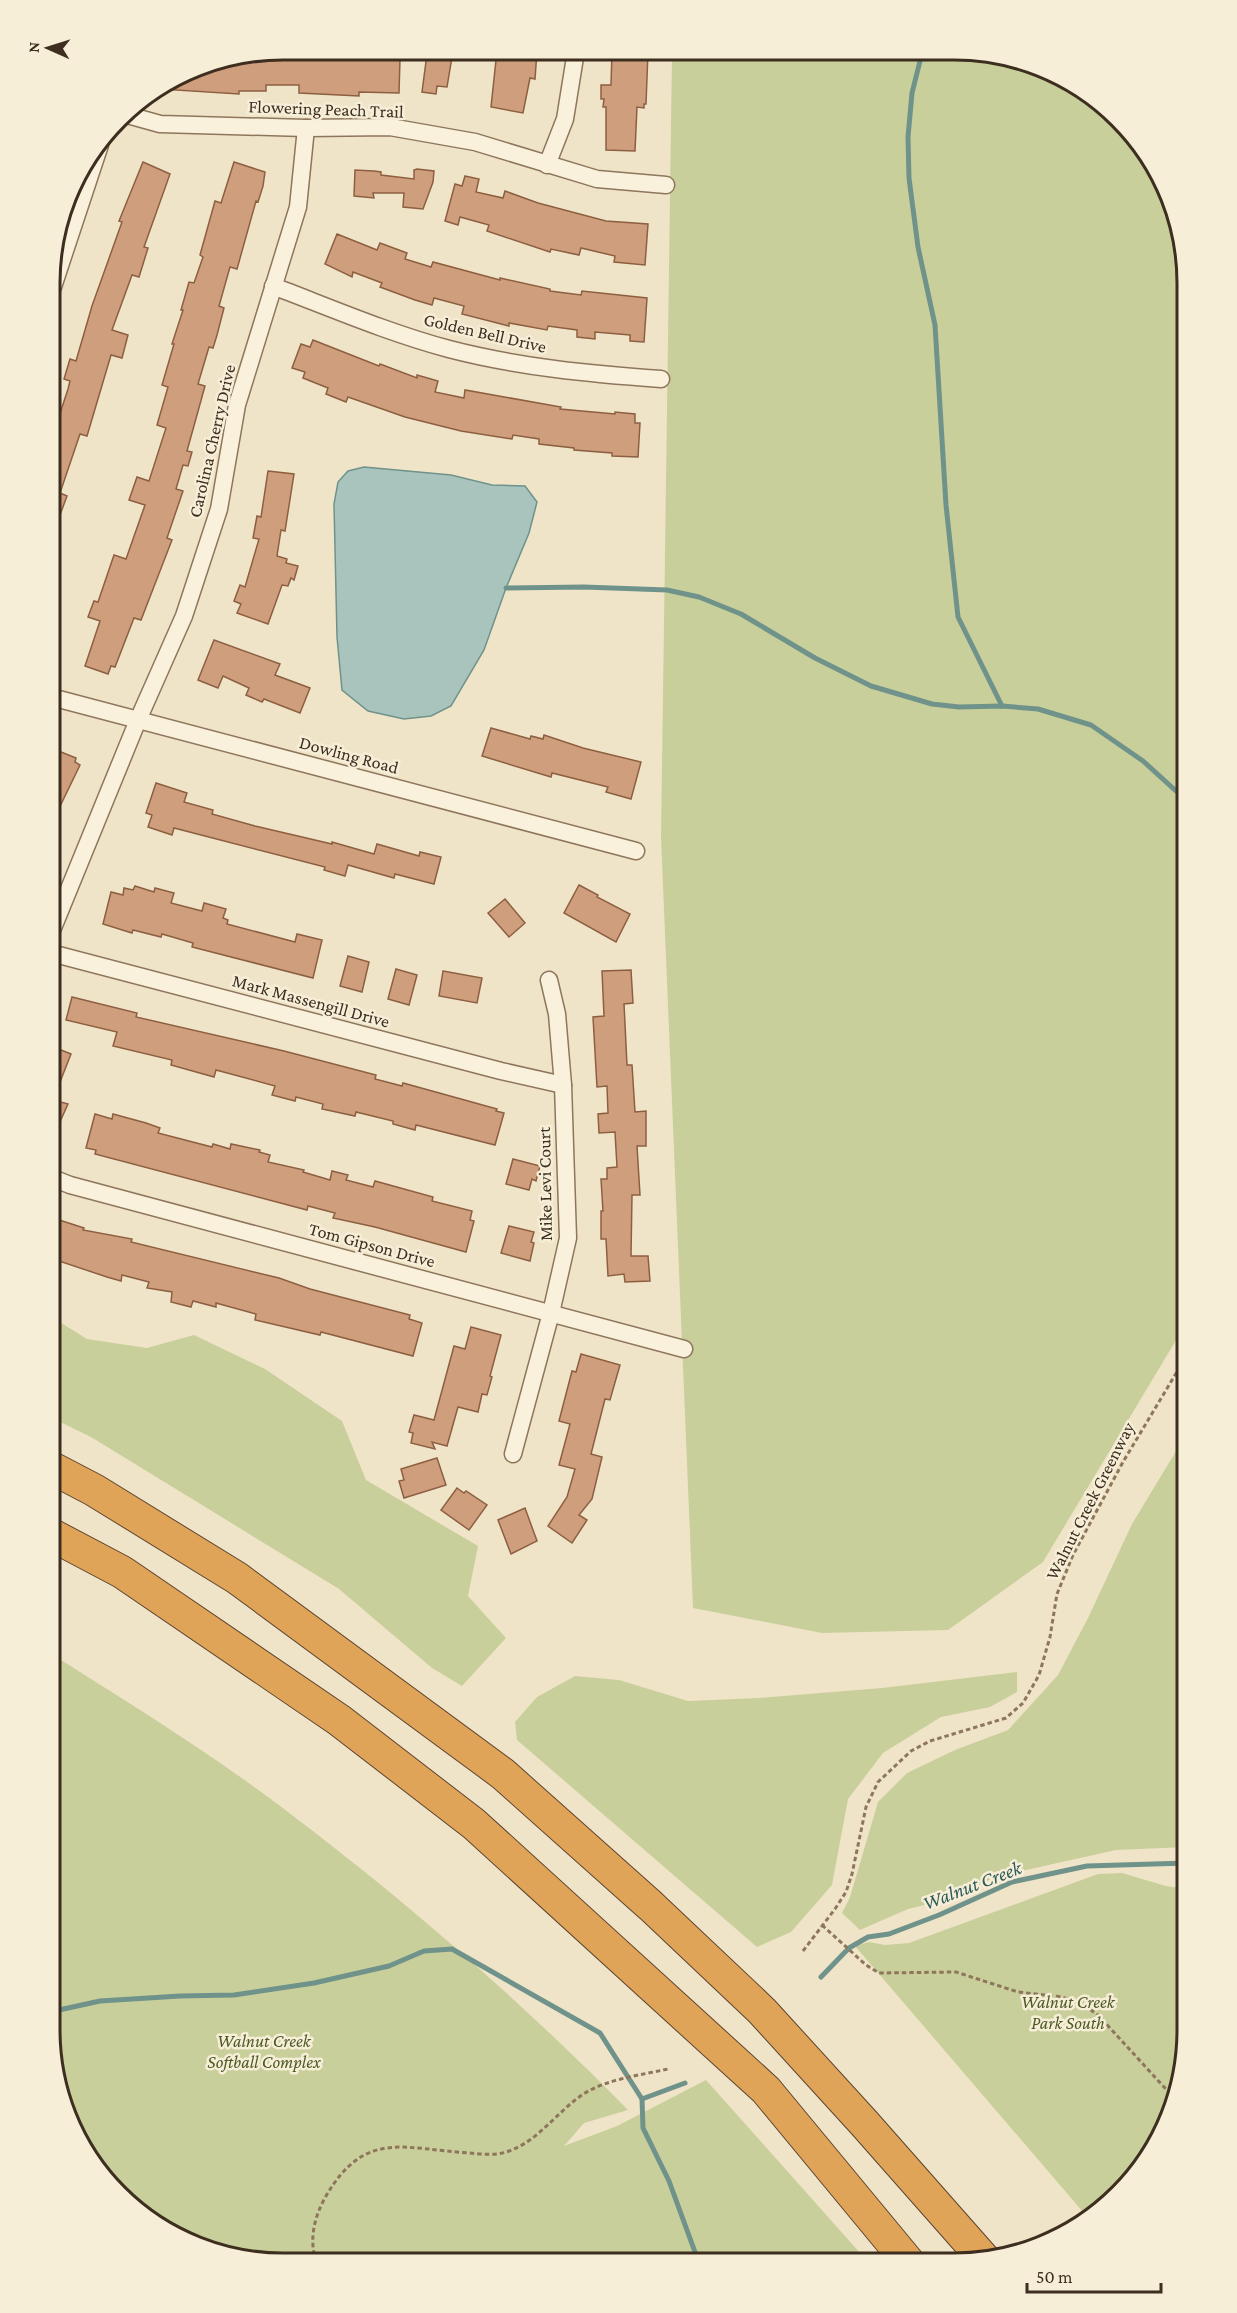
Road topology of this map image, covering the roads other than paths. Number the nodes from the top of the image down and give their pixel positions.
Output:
1 (575, 60) edge
2 (134, 117) edge
3 (306, 128) junction
4 (548, 165) junction
5 (92, 168) edge
6 (666, 185) dead end
7 (61, 264) edge
8 (273, 286) junction
9 (661, 379) dead end
10 (60, 699) edge
11 (138, 720) junction
12 (636, 851) dead end
13 (60, 911) edge
14 (60, 954) edge
15 (549, 980) dead end
16 (563, 1085) junction
17 (60, 1181) edge
18 (551, 1313) junction
19 (684, 1348) dead end
20 (513, 1455) dead end
21 (60, 1472) edge
22 (60, 1539) edge
23 (978, 2252) edge
24 (901, 2253) edge

1 - 4 street
2 - 3 street, Flowering Peach Trail
3 - 4 street, Flowering Peach Trail
3 - 8 street, Carolina Cherry Drive
4 - 6 street, Flowering Peach Trail
5 - 7 street
8 - 9 street, Golden Bell Drive
8 - 11 street, Carolina Cherry Drive
10 - 11 street, Dowling Road
11 - 12 street, Dowling Road
11 - 13 street, Carolina Cherry Drive
14 - 16 street, Mark Massengill Drive
15 - 16 street, Mike Levi Court
16 - 18 street, Mike Levi Court
17 - 18 street, Tom Gipson Drive
18 - 19 street, Tom Gipson Drive
18 - 20 street, Mike Levi Court
21 - 23 highway
22 - 24 highway

